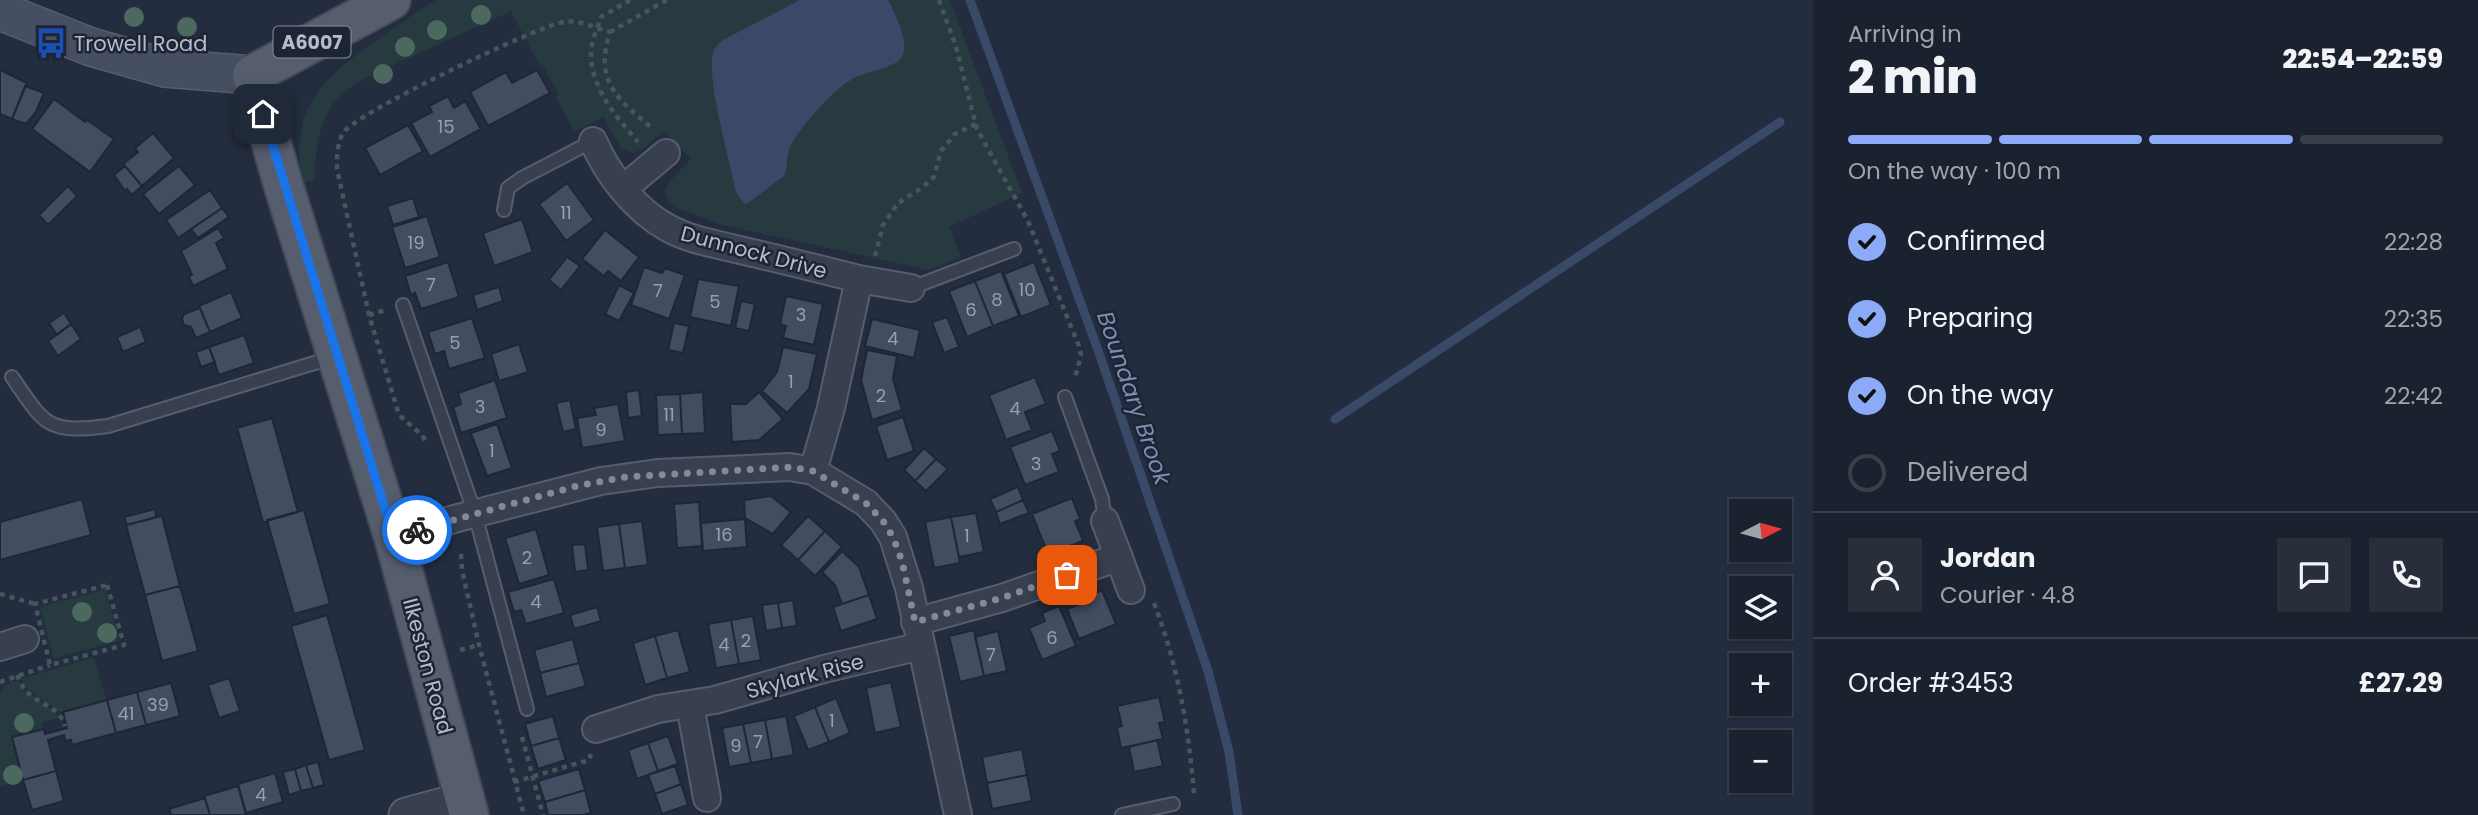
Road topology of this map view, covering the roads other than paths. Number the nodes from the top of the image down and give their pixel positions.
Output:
1 (381, 5) edge
2 (0, 11) edge
3 (252, 75) junction
4 (593, 141) joint
5 (660, 157) road end
6 (623, 189) junction
7 (504, 210) dead end
8 (1014, 249) dead end
9 (864, 280) junction
10 (911, 288) joint
11 (403, 305) dead end
12 (338, 356) junction
13 (12, 377) dead end
14 (1065, 397) dead end
15 (813, 471) junction
16 (464, 517) junction
17 (1105, 521) joint
18 (394, 538) junction
19 (1119, 557) junction
20 (1131, 590) dead end
21 (918, 634) junction
22 (25, 639) dead end
23 (0, 647) edge
24 (690, 705) junction
25 (527, 709) dead end
26 (596, 729) road end
27 (1173, 803) dead end
28 (467, 807) edge
29 (709, 807) edge
30 (406, 815) edge
31 (958, 815) edge
32 (1122, 815) edge

1 - 3 main road, A6007
2 - 3 main road
3 - 12 main road, Ilkeston Road / A6007
4 - 6 street, Dunnock Drive
4 - 7 lane
5 - 6 street
6 - 9 street, Dunnock Drive
8 - 10 lane
9 - 10 street, Dunnock Drive
9 - 15 street
11 - 16 lane
12 - 13 lane
12 - 18 main road, Ilkeston Road / A6007
14 - 17 lane
15 - 16 street
15 - 21 street
16 - 18 street
16 - 25 lane
17 - 19 street
18 - 28 main road, Ilkeston Road / A6007
19 - 20 street
19 - 21 street, Skylark Rise
21 - 24 street, Skylark Rise
21 - 31 street
22 - 23 street
24 - 26 street, Skylark Rise
24 - 29 street
27 - 32 lane
28 - 30 street

